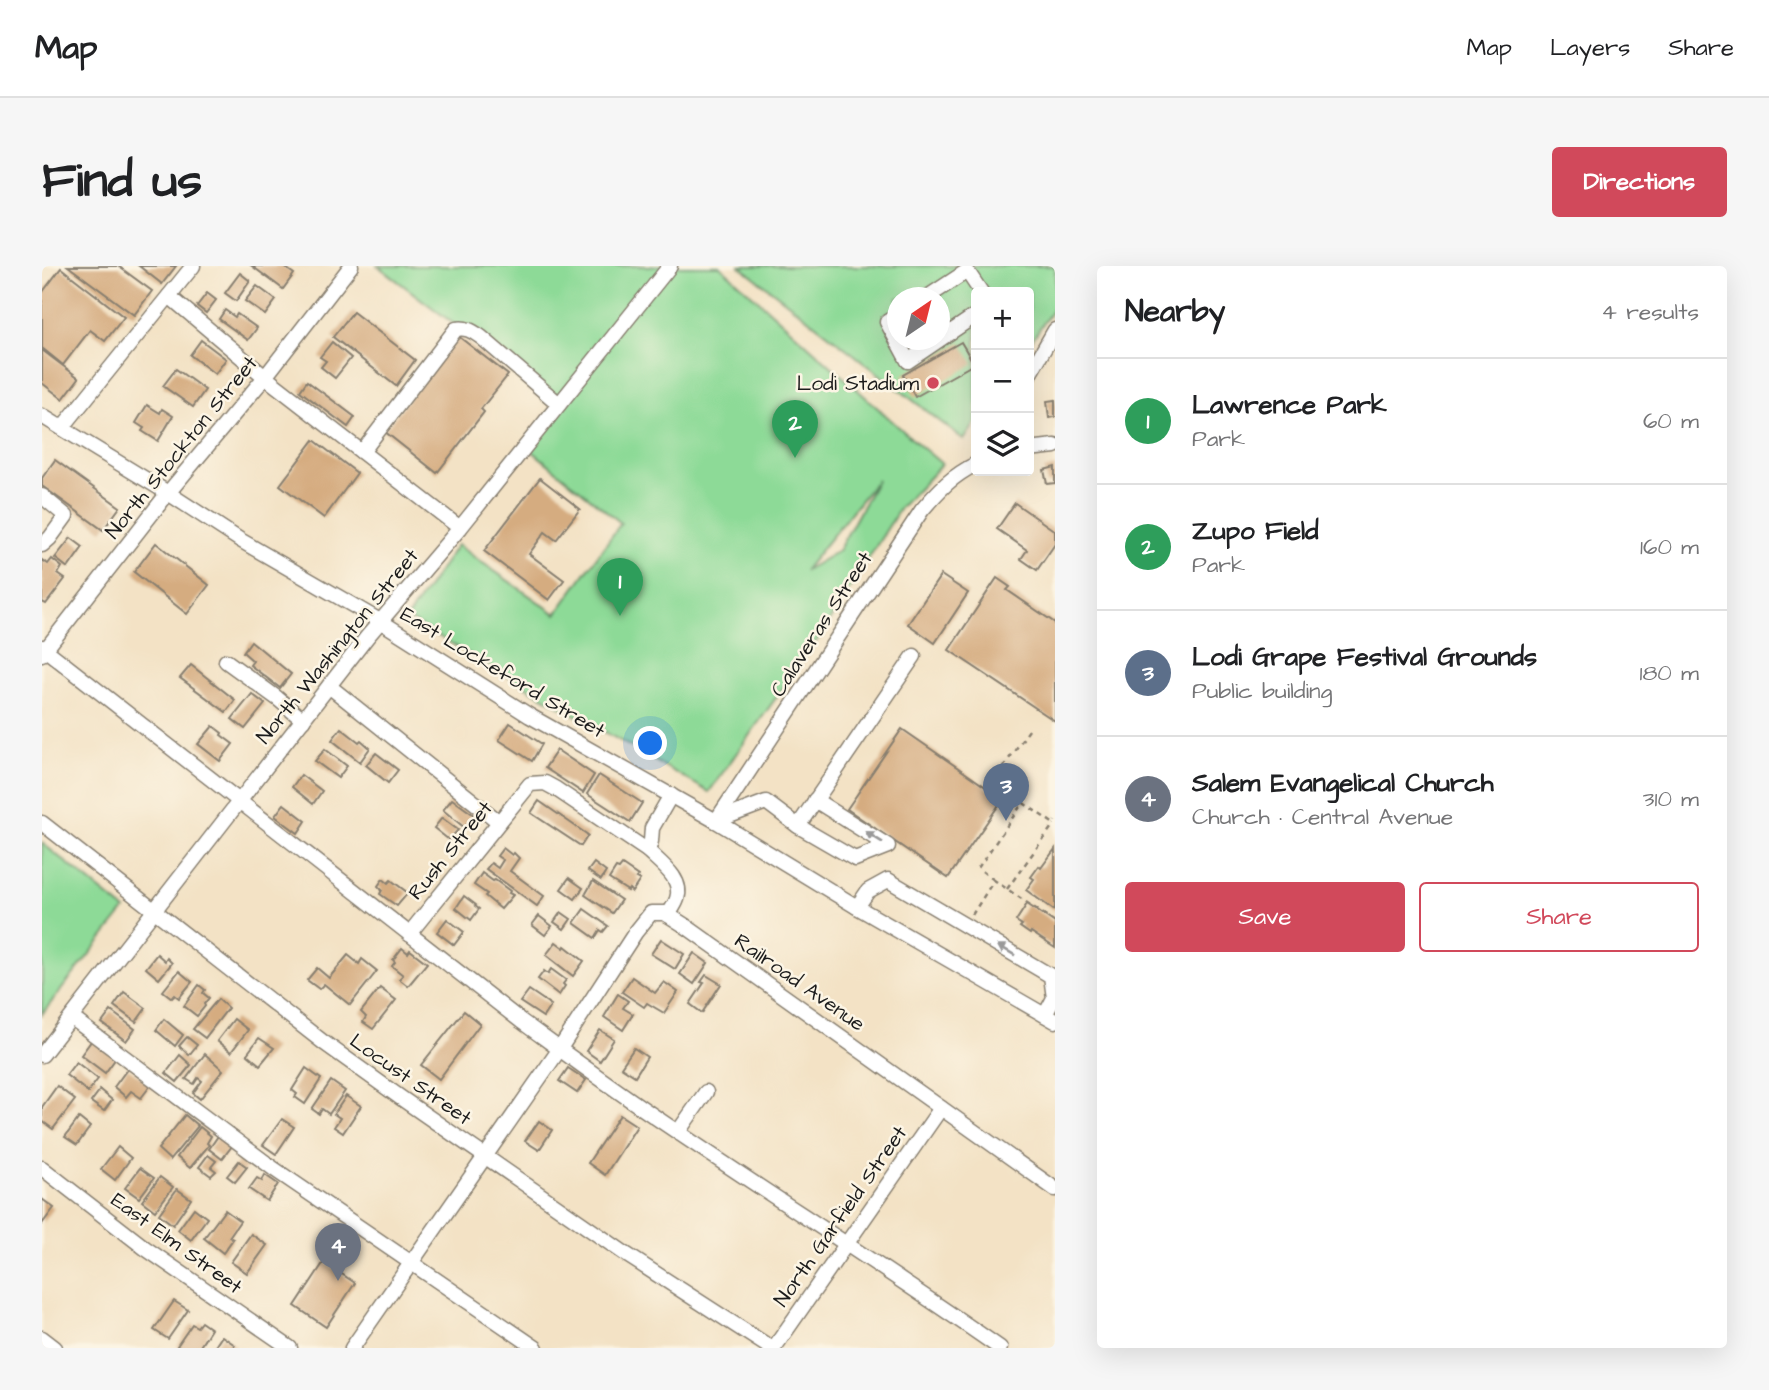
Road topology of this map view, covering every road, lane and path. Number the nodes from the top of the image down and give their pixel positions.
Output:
1 (193, 266) edge
2 (351, 266) edge
3 (670, 266) edge
4 (943, 287) edge
5 (978, 287) edge
6 (169, 296) junction
7 (971, 318) edge
8 (1055, 330) edge
9 (950, 333) edge
10 (902, 350) edge
11 (924, 350) edge
12 (1034, 363) edge
13 (265, 377) junction
14 (559, 404) junction
15 (42, 416) edge
16 (62, 428) junction
17 (1055, 446) edge
18 (1034, 448) edge
19 (362, 452) junction
20 (971, 467) edge
21 (168, 493) junction
22 (42, 496) edge
23 (460, 528) junction
24 (42, 545) edge
25 (380, 621) junction
26 (43, 650) edge
27 (914, 656) dead end
28 (226, 661) dead end
29 (329, 686) junction
30 (303, 720) junction
31 (1029, 730) dead end
32 (671, 795) junction
33 (815, 800) junction
34 (241, 801) junction
35 (1023, 803) junction
36 (716, 821) junction
37 (499, 822) junction
38 (42, 823) edge
39 (1055, 823) edge
40 (798, 826) junction
41 (648, 851) junction
42 (994, 880) junction
43 (1007, 889) junction
44 (857, 907) junction
45 (154, 911) junction
46 (668, 915) junction
47 (1055, 922) edge
48 (966, 926) junction
49 (409, 934) junction
50 (72, 1018) junction
51 (1050, 1018) edge
52 (559, 1049) junction
53 (42, 1055) edge
54 (706, 1092) dead end
55 (941, 1108) junction
56 (678, 1132) junction
57 (485, 1156) junction
58 (42, 1168) edge
59 (1055, 1189) edge
60 (846, 1244) junction
61 (410, 1263) junction
62 (42, 1338) edge
63 (55, 1348) edge
64 (290, 1348) edge
65 (352, 1348) edge
66 (536, 1348) edge
67 (773, 1348) edge
68 (1000, 1348) edge

1 - 6 street
2 - 13 street, North Stockton Street
3 - 14 street, North Washington Street
4 - 5 street
6 - 13 street
6 - 16 street
7 - 9 street
8 - 12 street
10 - 11 street
13 - 19 street
13 - 21 street, North Stockton Street
14 - 19 street
14 - 23 street, North Washington Street
15 - 16 street, East Lockeford Street
16 - 21 street, East Lockeford Street
17 - 18 street
19 - 23 street
20 - 36 street, Calaveras Street
21 - 25 street, East Lockeford Street
21 - 26 street, North Stockton Street
22 - 24 street
23 - 25 street, North Washington Street
25 - 29 street, North Washington Street
25 - 32 street, East Lockeford Street
26 - 34 street
27 - 33 street
28 - 30 street
29 - 30 street, North Washington Street
29 - 37 street
30 - 34 street, North Washington Street
31 - 35 path
32 - 36 street, East Lockeford Street
32 - 41 street
33 - 40 street
40 -> 33 street
34 - 45 street, North Washington Street
34 - 49 street
35 - 39 path
35 - 42 path
36 - 40 street
36 - 44 street, East Lockeford Street
37 - 41 street, Rush Street
37 - 49 street, Rush Street
38 - 45 street, Locust Street
39 - 43 path
41 - 46 street
42 - 43 path
42 - 48 path
43 - 47 path
44 - 48 street
44 - 51 street, East Lockeford Street
45 - 50 street, North Washington Street
45 - 57 street, Locust Street
46 - 52 street
46 - 55 street, Railroad Avenue
51 -> 48 street
49 - 52 street
50 - 53 street, North Washington Street
50 - 61 street
52 - 56 street
52 - 57 street
54 - 56 street
55 - 59 street, Railroad Avenue
55 - 60 street, North Garfield Street
56 - 60 street
57 - 61 street
57 - 67 street, Locust Street
58 - 64 street, East Elm Street
60 - 67 street, North Garfield Street
60 - 68 street
61 - 65 street
61 - 66 street
62 - 63 street

